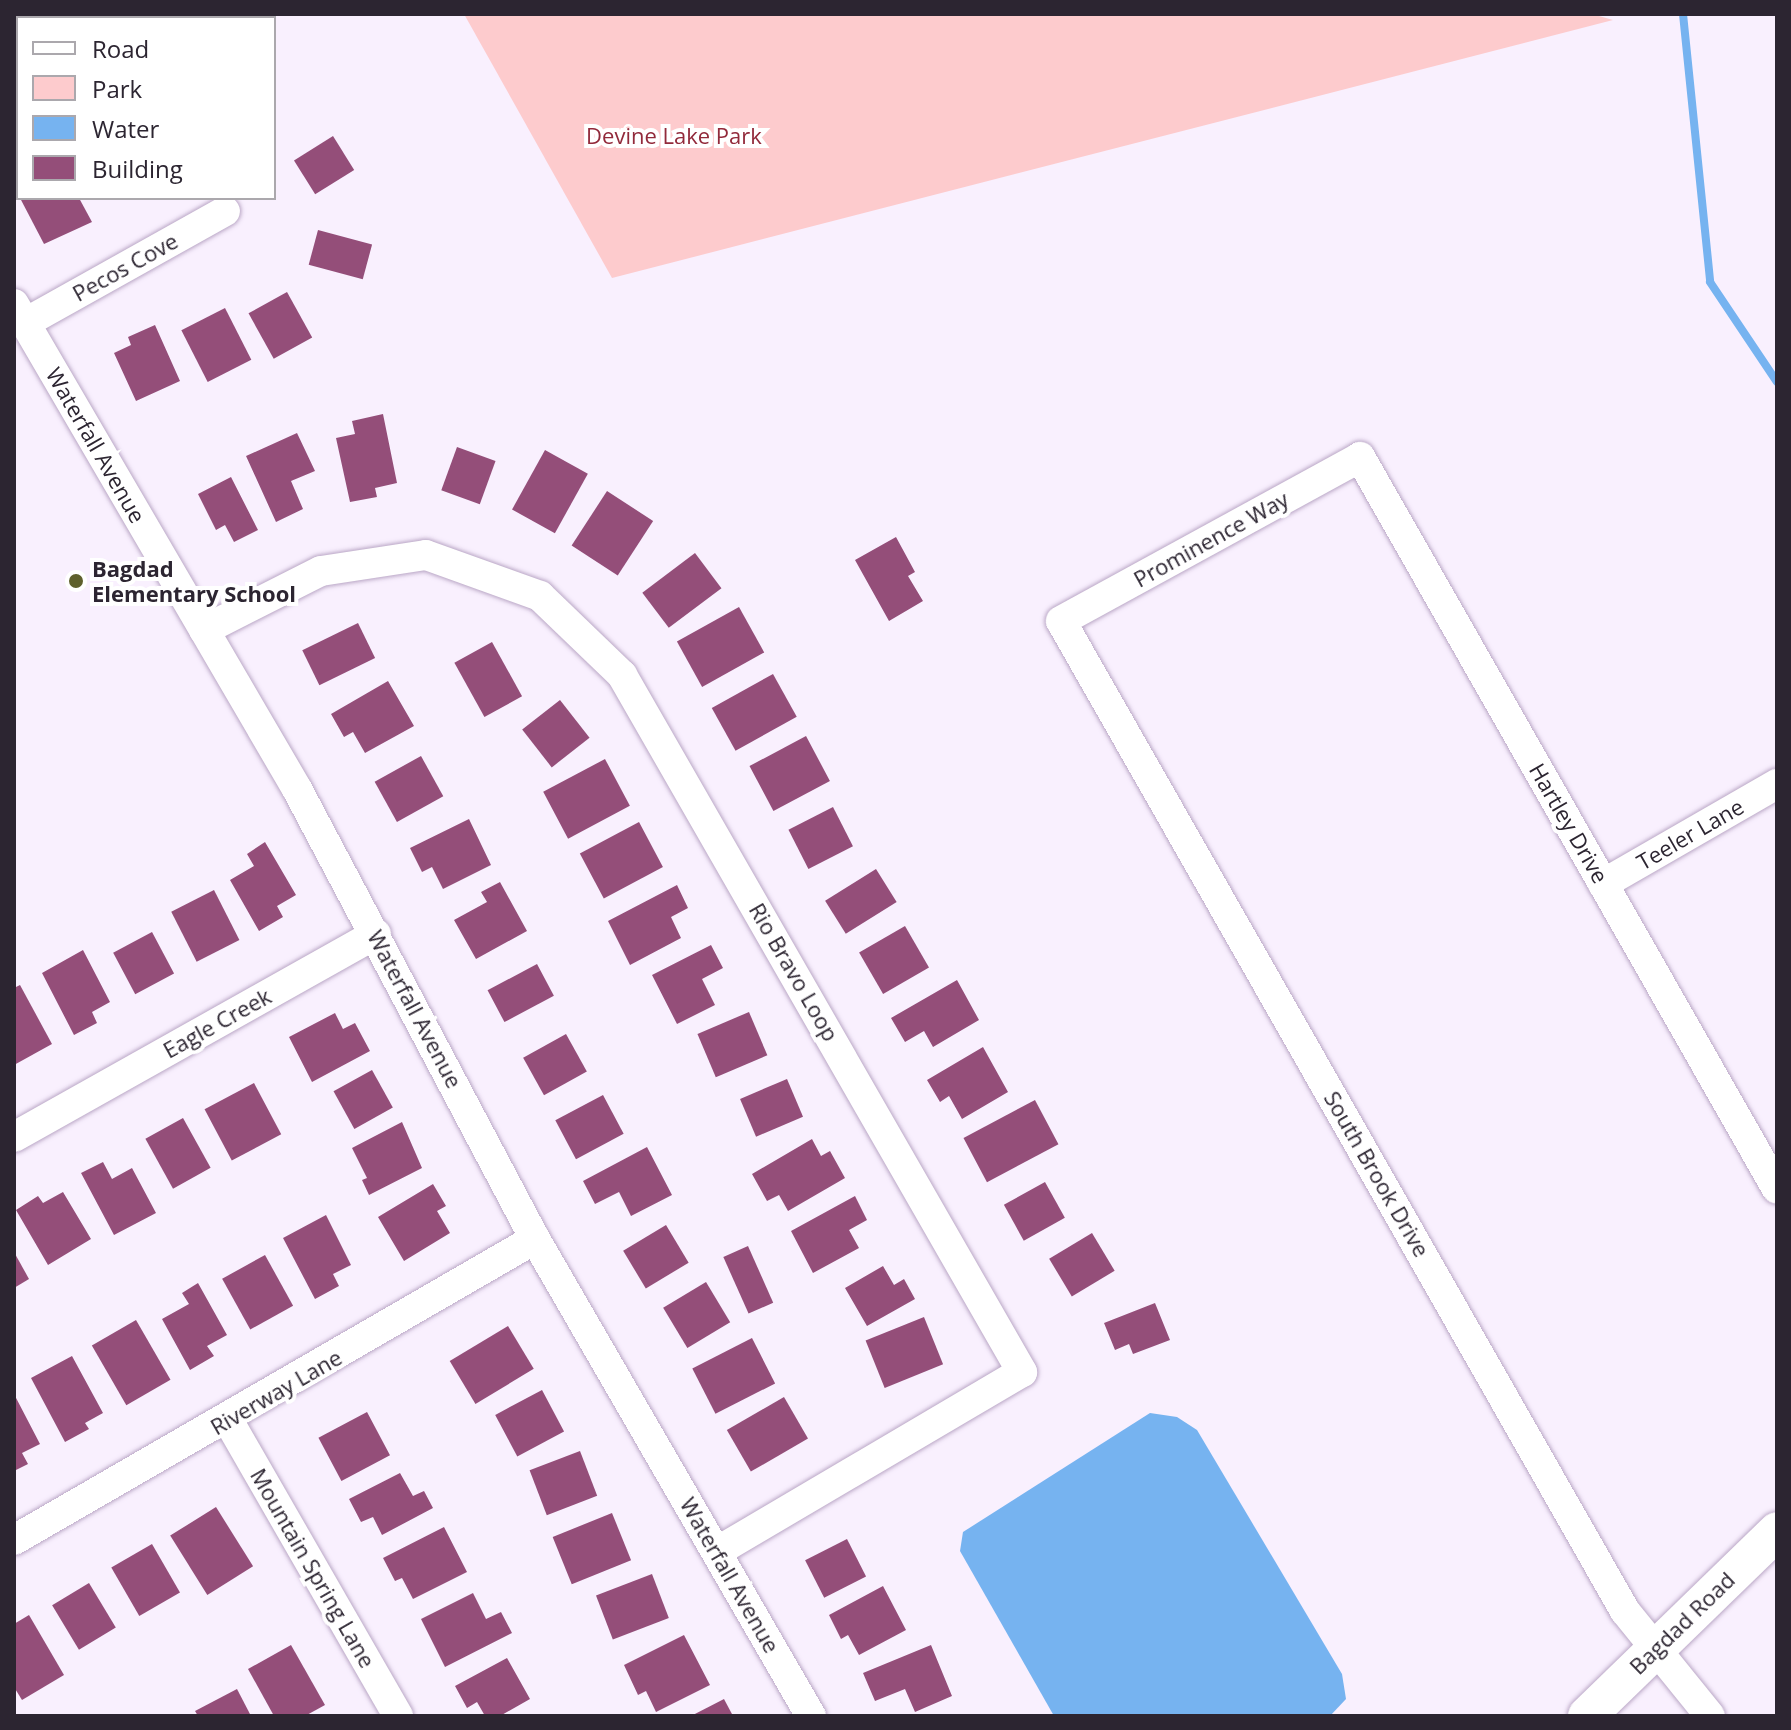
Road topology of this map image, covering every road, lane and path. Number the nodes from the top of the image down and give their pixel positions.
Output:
1 (225, 211) dead end
2 (20, 314) edge
3 (1360, 457) joint
4 (1061, 621) joint
5 (204, 630) junction
6 (1777, 784) edge
7 (1603, 884) junction
8 (376, 934) junction
9 (14, 1137) edge
10 (1777, 1189) edge
11 (535, 1239) junction
12 (228, 1420) junction
13 (1777, 1531) edge
14 (14, 1540) edge
15 (717, 1552) junction
16 (1653, 1651) junction
17 (398, 1716) edge
18 (811, 1716) edge
19 (1587, 1716) edge
20 (1710, 1716) edge

1 - 2 street, Pecos Cove
2 - 5 street, Waterfall Avenue
3 - 4 street, Prominence Way
3 - 7 street, Hartley Drive
4 - 16 street, South Brook Drive
5 - 8 street, Waterfall Avenue
5 - 15 street, Rio Bravo Loop
6 - 7 street, Teeler Lane
7 - 10 street, Hartley Drive
8 - 9 street, Eagle Creek
8 - 11 street, Waterfall Avenue
11 - 12 street, Riverway Lane
11 - 15 street, Waterfall Avenue
12 - 14 street, Riverway Lane
12 - 17 street, Mountain Spring Lane
13 - 16 street, Bagdad Road
15 - 18 street, Waterfall Avenue
16 - 19 street, Bagdad Road
16 - 20 street, South Brook Drive

